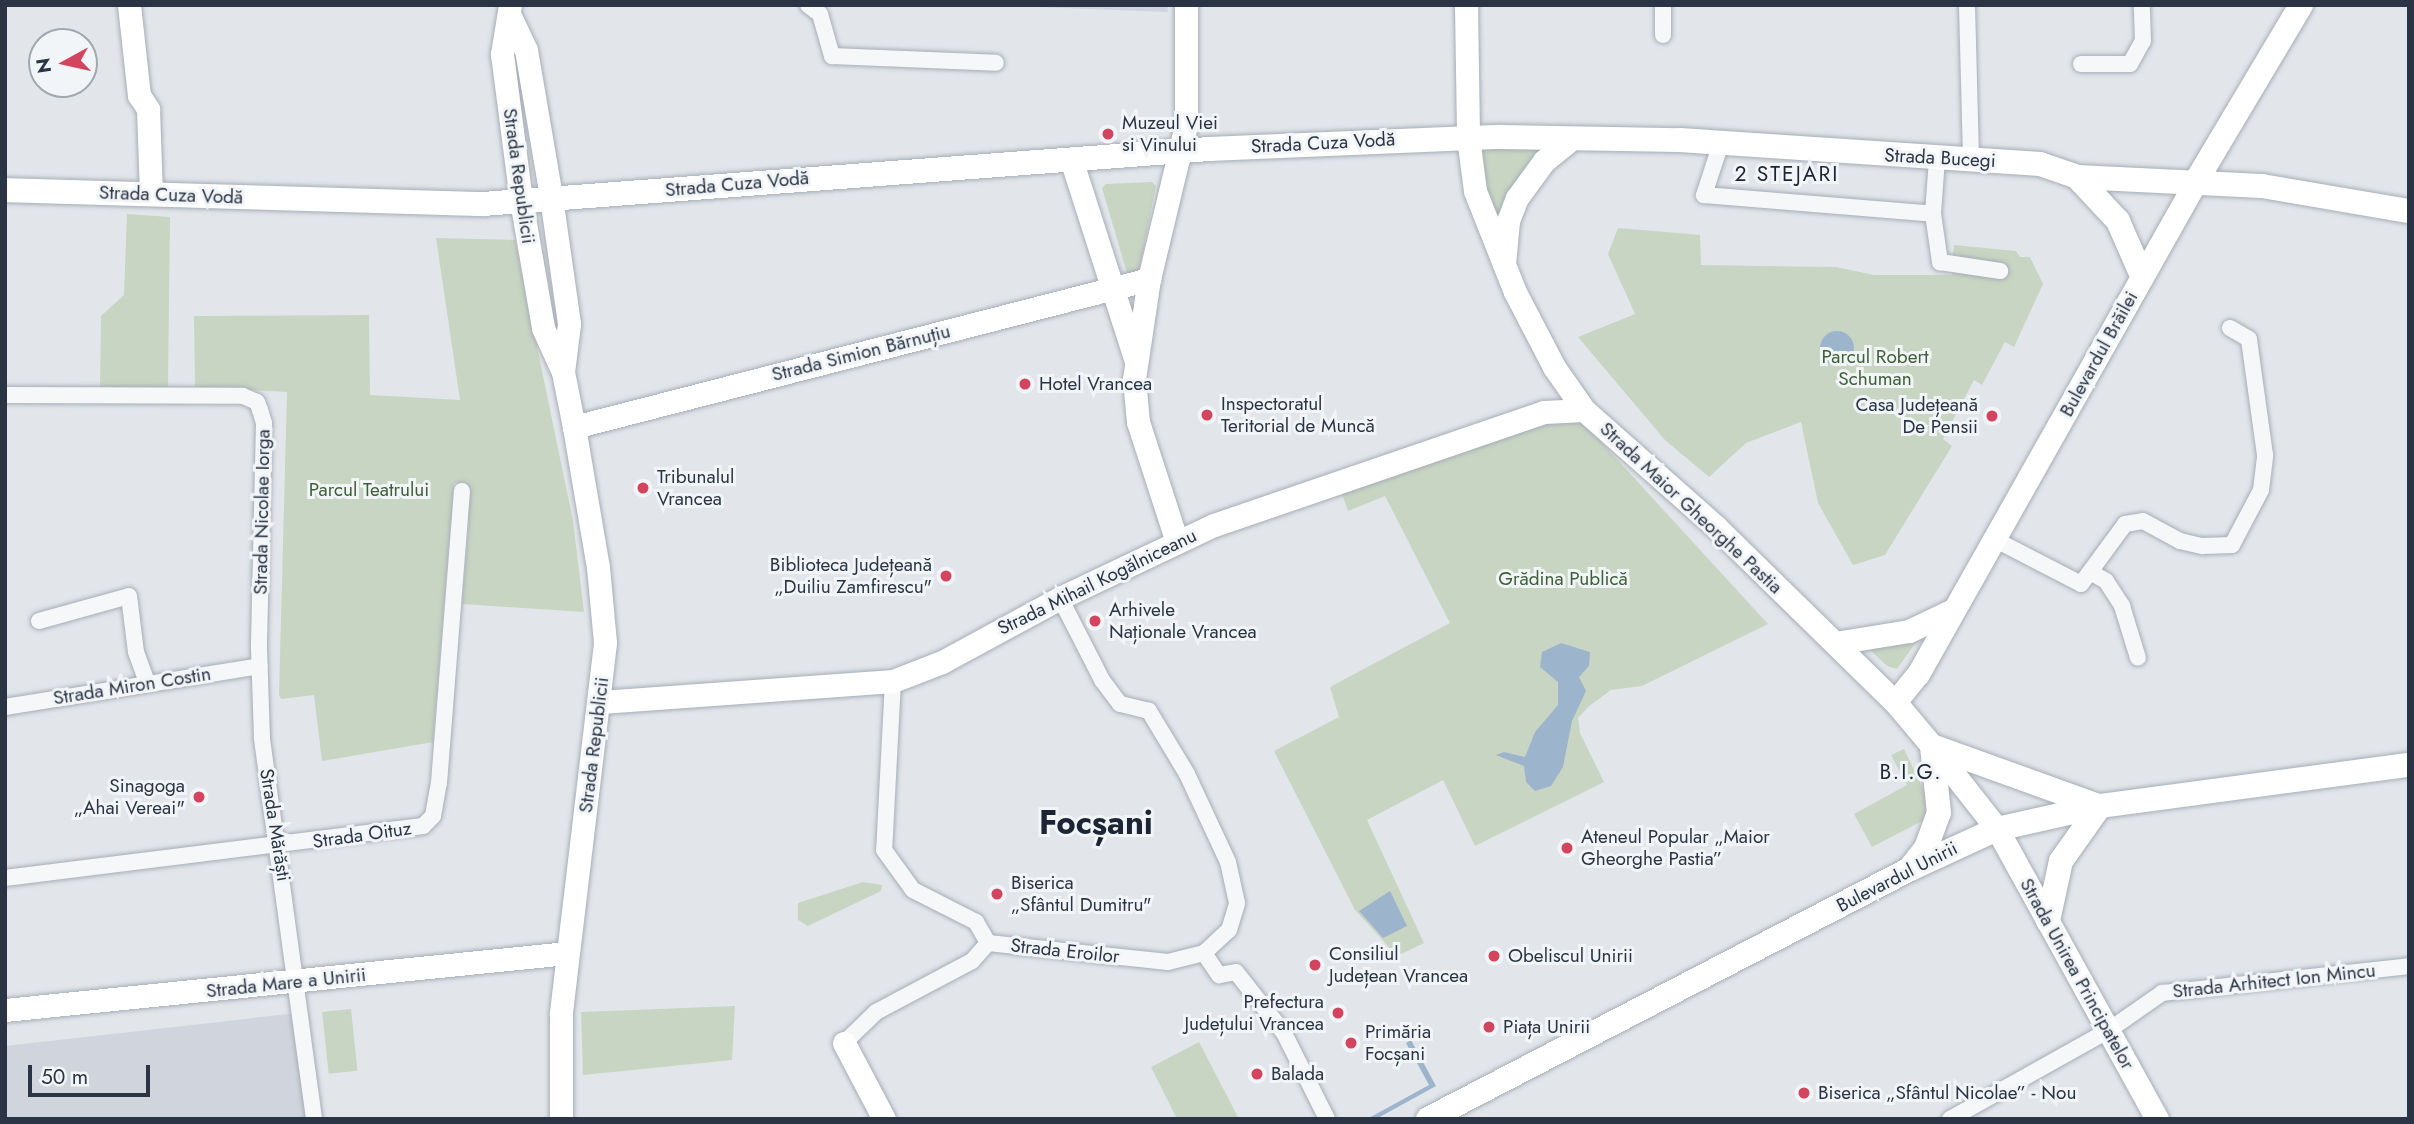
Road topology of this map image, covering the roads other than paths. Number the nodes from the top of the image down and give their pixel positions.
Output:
1 (129, 5) edge
2 (808, 5) edge
3 (1186, 5) edge
4 (1466, 5) edge
5 (1663, 5) edge
6 (1967, 5) edge
7 (2142, 5) edge
8 (2301, 5) edge
9 (511, 12) edge
10 (1663, 35) dead end
11 (996, 63) dead end
12 (2081, 64) dead end
13 (1468, 137) junction
14 (1572, 138) junction
15 (1721, 143) junction
16 (1182, 152) junction
17 (1071, 159) junction
18 (1937, 159) junction
19 (1970, 161) junction
20 (2077, 177) junction
21 (2195, 183) junction
22 (5, 190) edge
23 (151, 194) junction
24 (551, 197) junction
25 (521, 200) junction
26 (2409, 211) edge
27 (1933, 214) junction
28 (1504, 267) junction
29 (2000, 271) dead end
30 (2142, 276) junction
31 (1149, 279) junction
32 (1110, 289) junction
33 (2230, 328) dead end
34 (1135, 358) junction
35 (563, 372) junction
36 (5, 395) edge
37 (1584, 410) junction
38 (573, 427) junction
39 (462, 491) dead end
40 (1992, 538) junction
41 (1177, 542) junction
42 (2090, 572) junction
43 (1060, 598) junction
44 (1953, 610) junction
45 (39, 621) dead end
46 (1835, 643) junction
47 (2137, 658) dead end
48 (260, 666) junction
49 (893, 681) junction
50 (147, 683) junction
51 (601, 702) junction
52 (1895, 702) junction
53 (5, 707) edge
54 (1932, 746) junction
55 (2409, 765) edge
56 (2100, 806) junction
57 (1997, 829) junction
58 (279, 847) junction
59 (1910, 869) junction
60 (5, 878) edge
61 (2048, 921) junction
62 (988, 943) junction
63 (567, 953) junction
64 (1204, 953) junction
65 (2409, 966) edge
66 (296, 982) junction
67 (5, 1010) edge
68 (2109, 1030) junction
69 (844, 1043) joint
70 (314, 1119) edge
71 (561, 1119) edge
72 (884, 1119) edge
73 (1328, 1119) edge
74 (1428, 1119) edge
75 (1950, 1119) edge
76 (2157, 1119) edge

1 - 23 main road
2 - 11 street
3 - 16 main road
4 - 13 main road, Strada Maior Gheorghe Pastia
5 - 10 street
6 - 19 street
7 - 12 street
8 - 21 main road, Bulevardul Brăilei
9 - 24 main road, Strada Republicii
9 - 25 main road, Strada Republicii
13 - 14 main road, Strada Bucegi
13 - 16 main road, Strada Cuza Vodă
13 - 28 main road, Strada Maior Gheorghe Pastia
14 - 15 main road, Strada Bucegi
14 - 28 main road
15 - 18 main road, Strada Bucegi
15 - 27 street
16 - 17 main road, Strada Cuza Vodă
16 - 31 main road
17 - 24 main road, Strada Cuza Vodă
17 - 32 main road
18 - 19 main road, Strada Bucegi
18 - 27 street
19 - 20 main road, Strada Bucegi
20 - 21 main road, Strada Bucegi
20 - 30 main road
21 - 26 main road, Strada Bucegi
21 - 30 main road, Bulevardul Brăilei
22 - 23 main road, Strada Cuza Vodă
23 - 25 main road, Strada Cuza Vodă
24 - 25 main road, Strada Cuza Vodă
24 - 35 main road, Strada Republicii
25 - 35 main road, Strada Republicii
27 - 29 street
28 - 37 main road, Strada Maior Gheorghe Pastia
30 - 40 main road, Bulevardul Brăilei
31 - 32 main road, Strada Simion Bărnuțiu
31 - 34 main road
32 - 34 main road
32 - 38 main road, Strada Simion Bărnuțiu
33 - 42 street
34 - 41 main road
35 - 38 main road, Strada Republicii
36 - 48 street, Strada Nicolae Iorga
37 - 41 main road, Strada Mihail Kogălniceanu
37 - 46 main road, Strada Maior Gheorghe Pastia
38 - 51 main road, Strada Republicii
39 - 58 street, Strada Oituz
40 - 42 street
40 - 44 main road, Bulevardul Brăilei
41 - 43 main road, Strada Mihail Kogălniceanu
42 - 47 street
43 - 49 main road, Strada Mihail Kogălniceanu
43 - 64 street, Strada Eroilor
44 - 46 main road
44 - 52 main road, Bulevardul Brăilei
45 - 50 street
46 - 52 main road, Strada Maior Gheorghe Pastia
48 - 50 street, Strada Miron Costin
48 - 58 street, Strada Mărăști
49 - 51 main road, Strada Mihail Kogălniceanu
49 - 62 street, Strada Eroilor
50 - 53 street, Strada Miron Costin
51 - 63 main road, Strada Republicii
52 - 54 main road, Strada Maior Gheorghe Pastia
54 - 56 main road
54 - 57 main road, Strada Maior Gheorghe Pastia
54 - 59 main road
55 - 56 main road, Bulevardul Unirii
56 - 57 main road, Bulevardul Unirii
56 - 61 main road
57 - 59 main road, Bulevardul Unirii
57 - 61 main road, Strada Unirea Principatelor
58 - 60 street, Strada Oituz
58 - 66 street, Strada Mărăști
59 - 74 main road, Bulevardul Unirii
61 - 68 main road, Strada Unirea Principatelor
62 - 64 street, Strada Eroilor
62 - 69 street
63 - 66 main road, Strada Mare a Unirii
63 - 71 main road, Strada Republicii
64 - 73 street
65 - 68 street, Strada Arhitect Ion Mincu
66 - 67 main road, Strada Mare a Unirii
66 - 70 street, Strada Mărăști
68 - 75 street, Strada Arhitect Ion Mincu
68 - 76 main road, Strada Unirea Principatelor
69 - 72 main road

